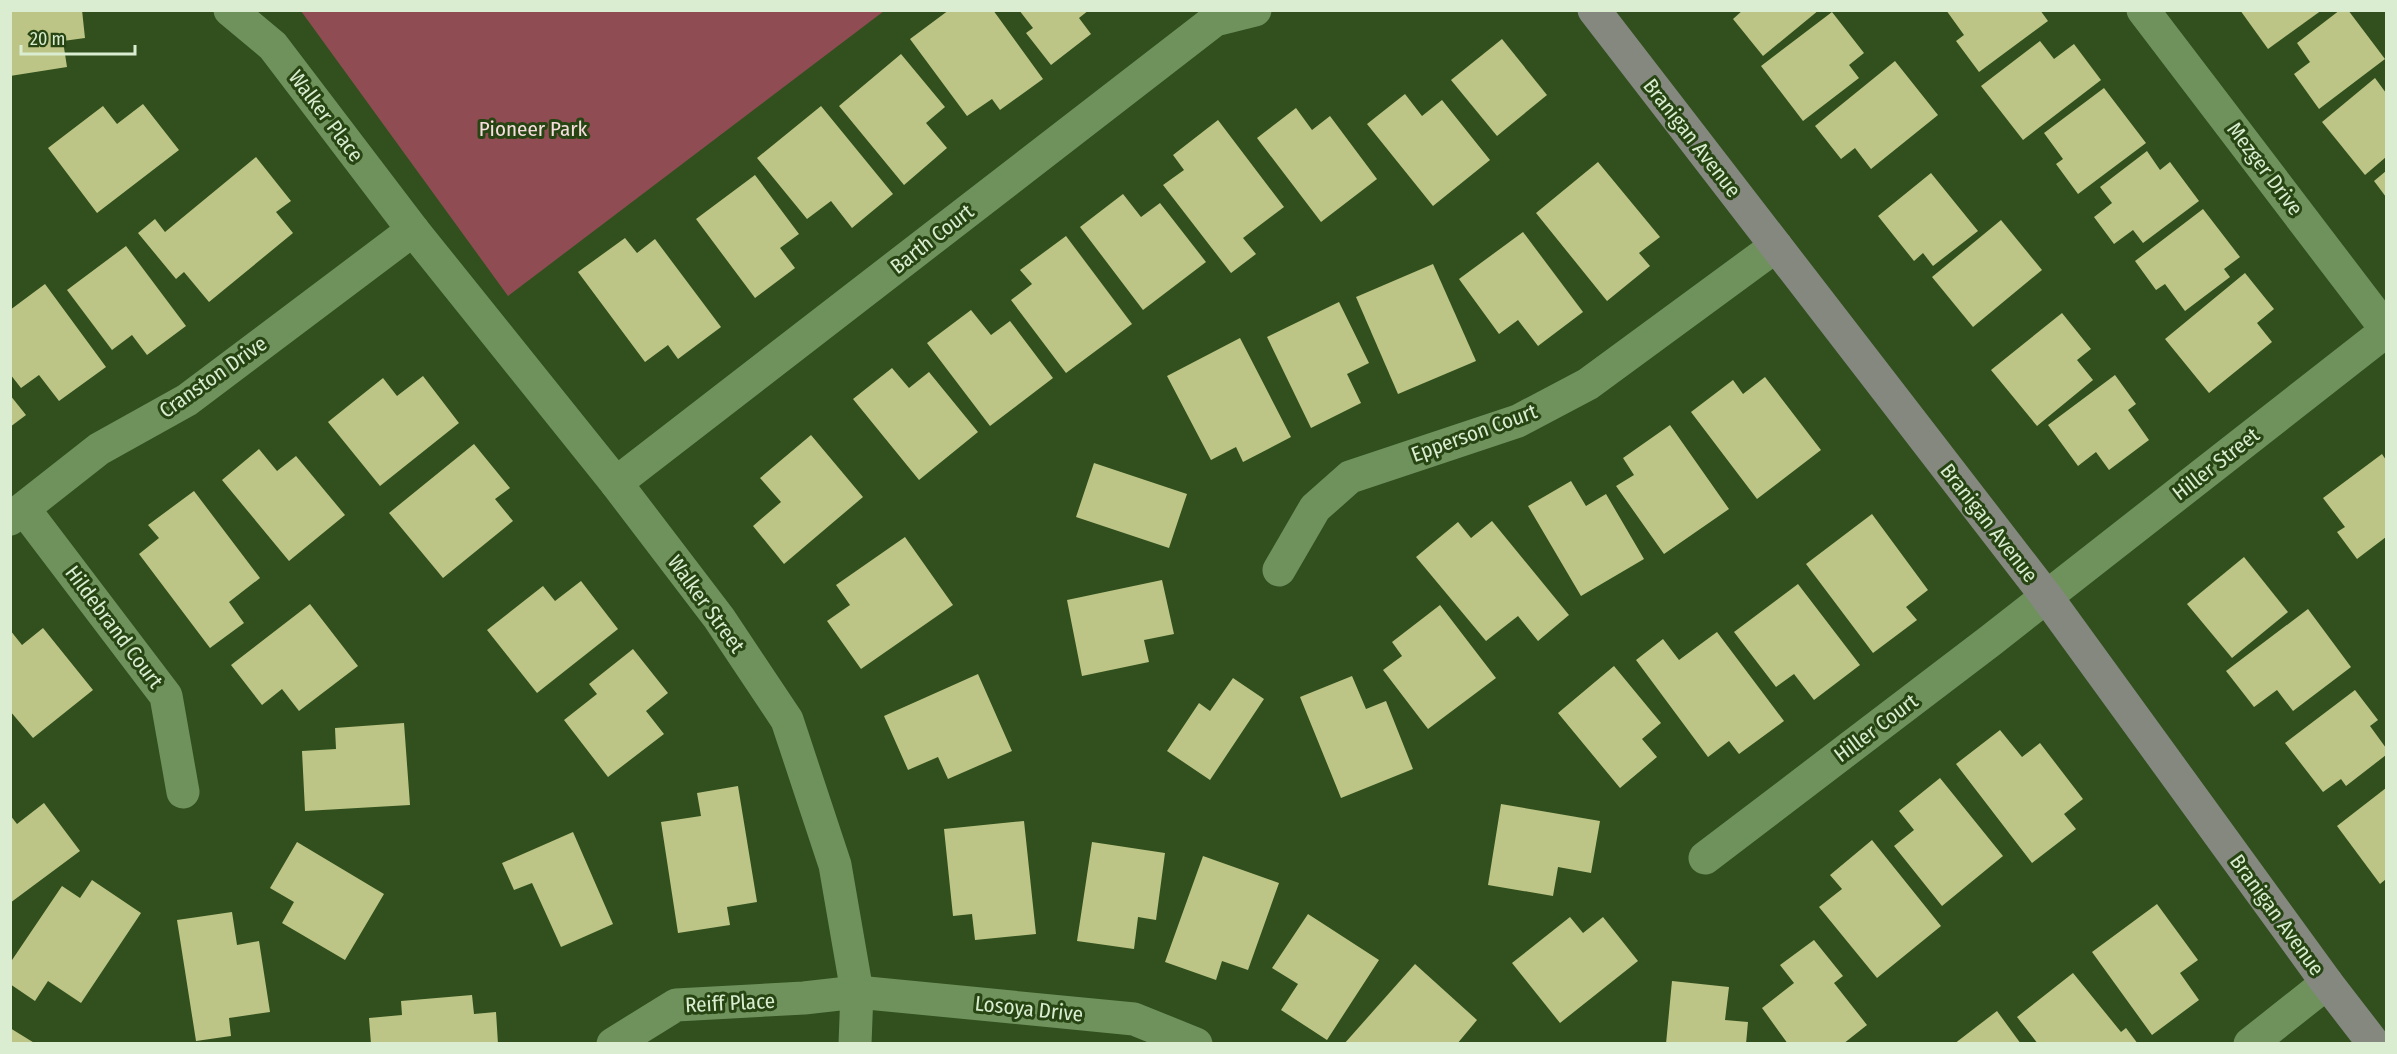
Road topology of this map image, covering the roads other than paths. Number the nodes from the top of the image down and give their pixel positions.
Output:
1 (230, 10) edge
2 (1255, 10) edge
3 (1594, 10) edge
4 (2143, 10) edge
5 (413, 230) junction
6 (1776, 246) junction
7 (2386, 330) edge
8 (616, 483) junction
9 (17, 514) edge
10 (1280, 570) dead end
11 (2046, 596) junction
12 (183, 792) dead end
13 (1705, 858) dead end
14 (2327, 983) junction
15 (857, 992) junction
16 (613, 1044) edge
17 (855, 1044) edge
18 (1196, 1044) edge
19 (2250, 1044) edge
20 (2374, 1044) edge

1 - 5 street, Walker Place
2 - 8 street, Barth Court
3 - 6 street, Branigan Avenue
4 - 7 street, Mezger Drive
5 - 8 street, Walker Street
5 - 9 street, Cranston Drive
6 - 10 street, Epperson Court
6 - 11 street, Branigan Avenue
7 - 11 street, Hiller Street
8 - 15 street, Walker Street
9 - 12 street, Hildebrand Court
11 - 13 street, Hiller Court
11 - 14 street, Branigan Avenue
14 - 19 street
14 - 20 street, Branigan Avenue
15 - 16 street, Reiff Place
15 - 17 street, Walker Street
15 - 18 street, Losoya Drive

